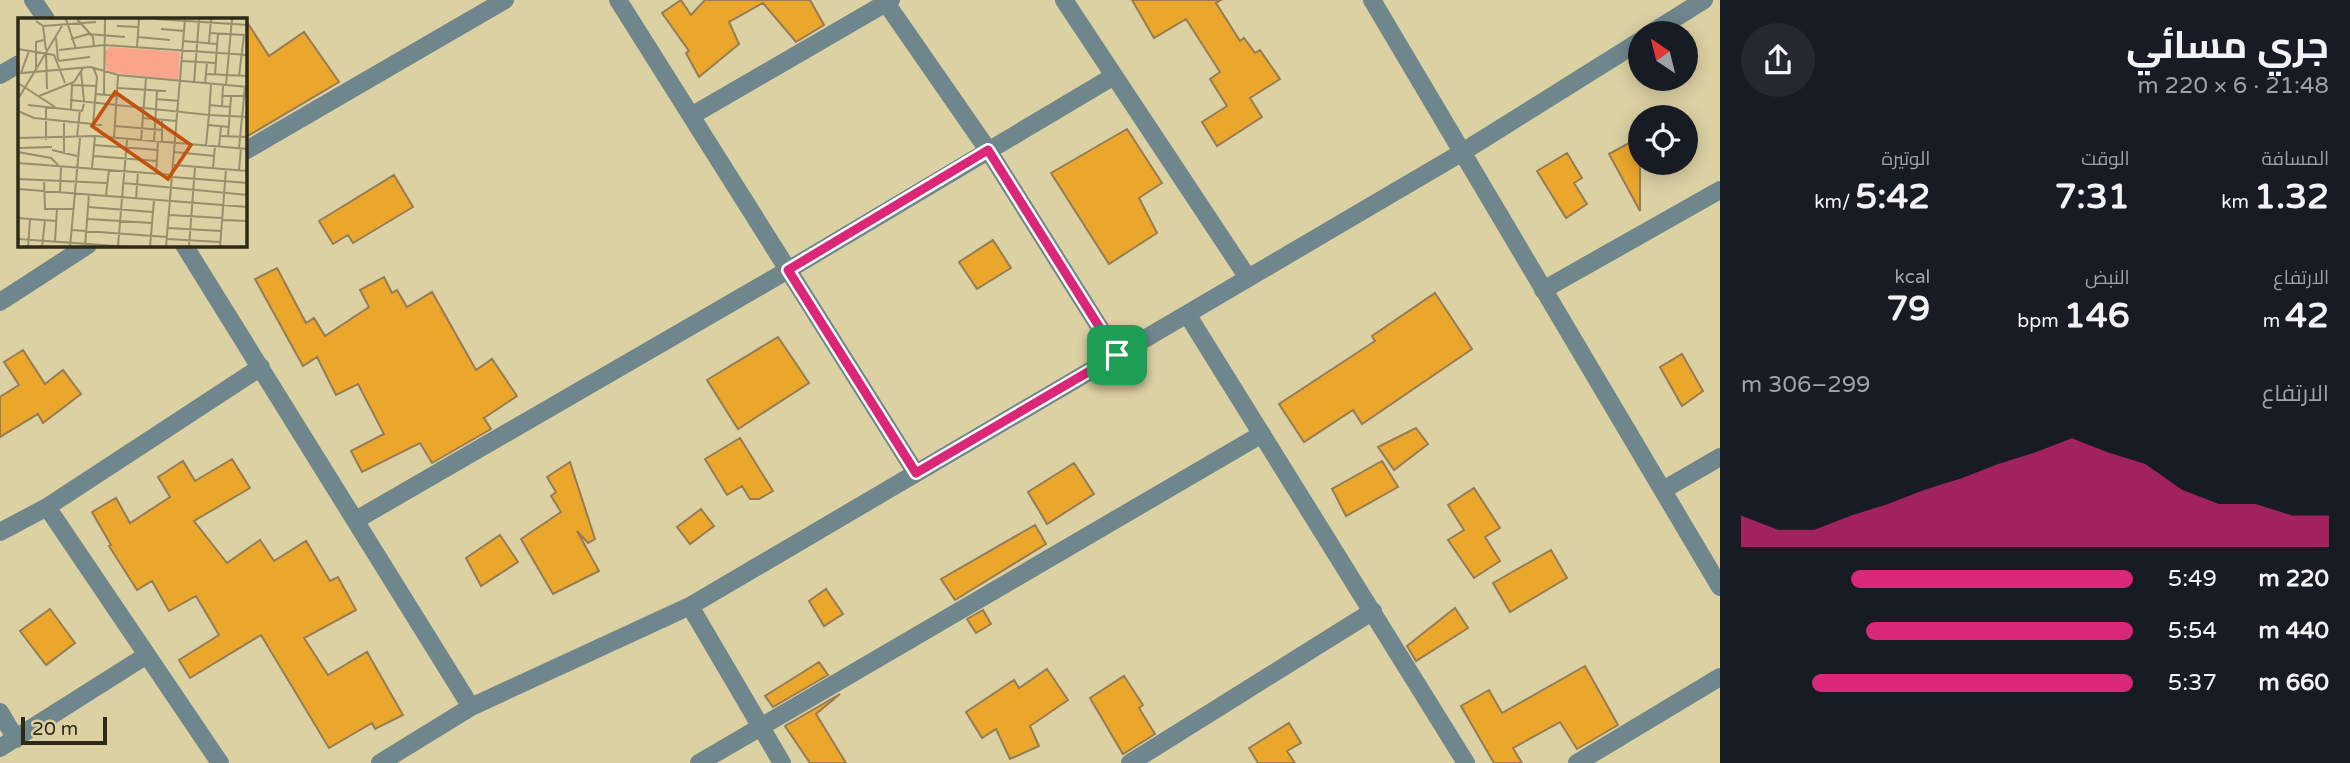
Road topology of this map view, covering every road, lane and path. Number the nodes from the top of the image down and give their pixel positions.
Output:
1 (33, 0) edge
2 (505, 0) edge
3 (618, 0) edge
4 (1064, 0) edge
5 (1372, 0) edge
6 (1704, 0) edge
7 (887, 1) edge
8 (45, 18) edge
9 (1670, 21) edge
10 (1628, 49) edge
11 (18, 65) edge
12 (0, 75) edge
13 (1114, 76) junction
14 (691, 116) junction
15 (247, 150) edge
16 (988, 150) junction
17 (1461, 153) junction
18 (1720, 190) edge
19 (85, 247) edge
20 (185, 247) edge
21 (788, 270) junction
22 (1248, 278) junction
23 (1543, 290) junction
24 (0, 302) edge
25 (1187, 314) junction
26 (1117, 355) junction
27 (261, 366) junction
28 (1262, 434) junction
29 (1720, 457) edge
30 (916, 473) junction
31 (1663, 490) junction
32 (47, 507) junction
33 (356, 520) junction
34 (0, 532) edge
35 (1720, 587) edge
36 (690, 606) junction
37 (1373, 611) junction
38 (147, 654) junction
39 (1720, 677) edge
40 (471, 707) junction
41 (0, 712) edge
42 (760, 726) junction
43 (16, 739) junction
44 (0, 748) edge
45 (220, 763) edge
46 (380, 763) edge
47 (699, 763) edge
48 (782, 763) edge
49 (1130, 763) edge
50 (1466, 763) edge
51 (1577, 763) edge

1 - 8 street
2 - 15 street
3 - 14 street
4 - 13 street
5 - 17 street
6 - 9 street
7 - 14 street
7 - 16 street
10 - 17 street
11 - 12 street
13 - 16 street
13 - 22 street
14 - 21 street
16 - 21 street
16 - 26 street
17 - 22 street
17 - 23 street
18 - 23 street
19 - 24 street
20 - 27 street
21 - 30 street
21 - 33 street
22 - 25 street
23 - 31 street
25 - 26 street
25 - 28 street
26 - 30 street
27 - 32 street
27 - 33 street
28 - 37 street
28 - 42 street
29 - 31 street
30 - 36 street
31 - 35 street
32 - 34 street
32 - 38 street
33 - 40 street
36 - 40 street
36 - 42 street
37 - 49 street
37 - 50 street
38 - 43 street
38 - 45 street
39 - 51 street
40 - 46 street
41 - 43 street
42 - 47 street
42 - 48 street
43 - 44 street

